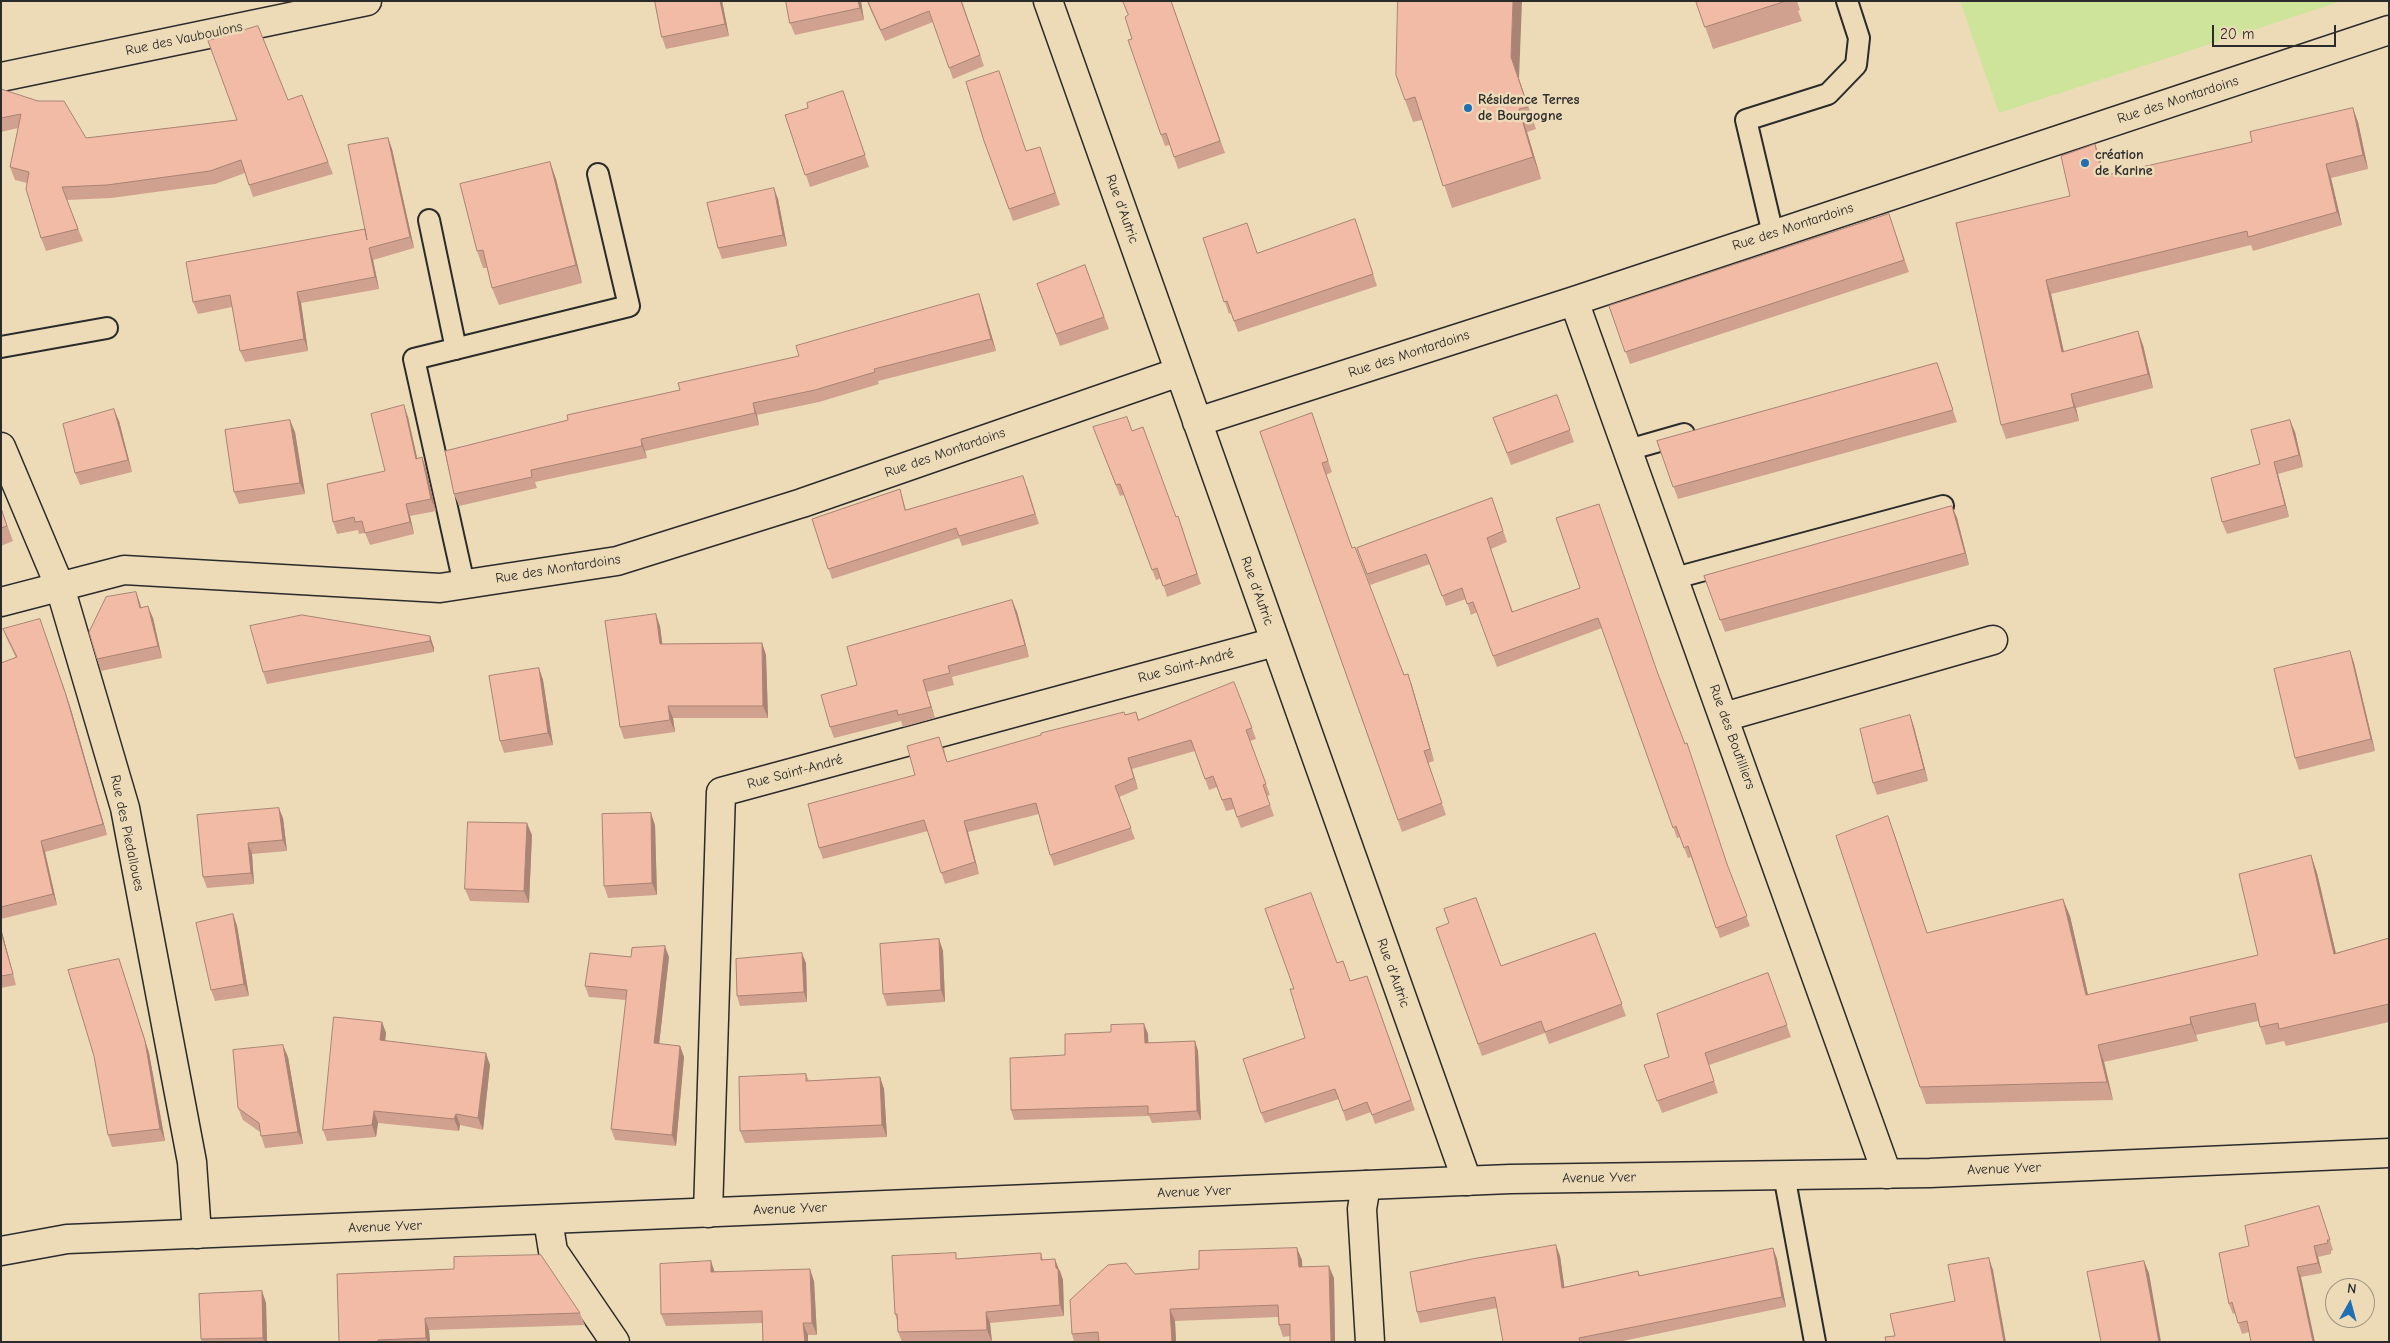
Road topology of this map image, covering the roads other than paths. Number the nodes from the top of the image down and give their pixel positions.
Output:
1 (368, 1) edge
2 (1048, 1) edge
3 (1847, 1) edge
4 (2389, 30) edge
5 (1, 77) edge
6 (598, 174) dead end
7 (429, 220) dead end
8 (1773, 234) junction
9 (1574, 301) junction
10 (107, 328) dead end
11 (1, 347) edge
12 (456, 349) junction
13 (1179, 372) junction
14 (1197, 422) junction
15 (1704, 429) edge
16 (1, 446) edge
17 (1628, 450) junction
18 (1943, 506) edge
19 (1675, 578) junction
20 (464, 584) junction
21 (60, 587) junction
22 (1, 602) edge
23 (1993, 640) dead end
24 (1275, 642) junction
25 (1724, 717) junction
26 (2389, 1153) edge
27 (1887, 1174) junction
28 (1784, 1175) junction
29 (1467, 1181) junction
30 (1366, 1185) junction
31 (708, 1213) junction
32 (548, 1220) junction
33 (197, 1234) junction
34 (1, 1251) edge
35 (615, 1342) edge
36 (1370, 1342) edge
37 (1815, 1342) edge

1 - 5 street, Rue des Vauboulons
2 - 13 street, Rue d'Autric
3 - 8 lane
4 - 8 street, Rue des Montardoins
6 - 12 lane
7 - 12 lane
8 - 9 street, Rue des Montardoins
9 - 14 street, Rue des Montardoins
9 - 17 street, Rue des Boutilliers
10 - 11 lane
12 - 20 lane
13 - 14 street, Rue d'Autric
13 - 20 street, Rue des Montardoins
14 - 24 street, Rue d'Autric
15 - 17 lane
16 - 21 street, Rue des Piedalloues
17 - 19 street, Rue des Boutilliers
18 - 19 lane
19 - 25 street, Rue des Boutilliers
20 - 21 street, Rue des Montardoins
21 - 22 street, Rue des Montardoins
21 - 33 street, Rue des Piedalloues
23 - 25 street
24 - 29 street, Rue d'Autric
24 - 31 street, Rue Saint-André
25 - 27 street, Rue des Boutilliers
26 - 27 street, Avenue Yver
27 - 28 street, Avenue Yver
28 - 29 street, Avenue Yver
28 - 37 lane
29 - 30 street, Avenue Yver
30 - 31 street, Avenue Yver
30 - 36 street
31 - 32 street, Avenue Yver
32 - 33 street, Avenue Yver
32 - 35 street
33 - 34 street, Avenue Yver

